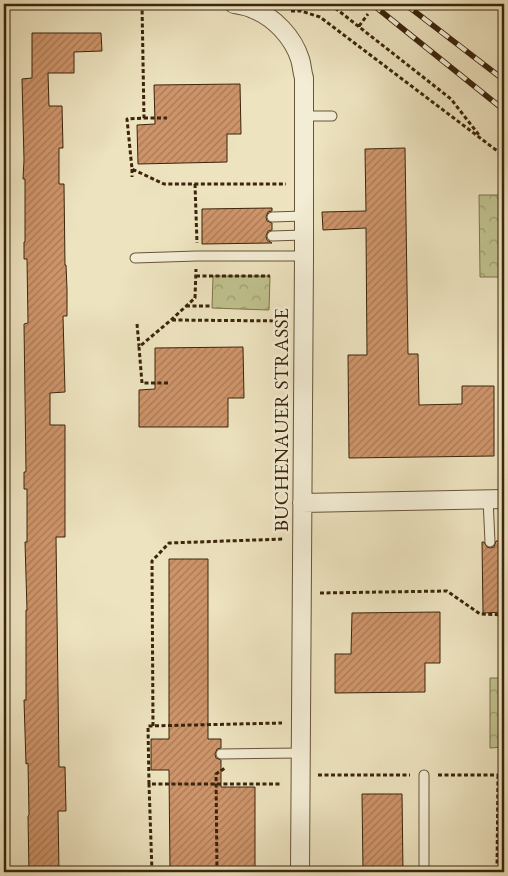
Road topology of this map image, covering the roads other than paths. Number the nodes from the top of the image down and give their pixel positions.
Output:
1 (234, 4) edge
2 (304, 116) junction
3 (332, 116) dead end
4 (304, 216) junction
5 (272, 217) dead end
6 (304, 235) junction
7 (272, 236) dead end
8 (304, 256) junction
9 (135, 258) dead end
10 (496, 499) edge
11 (302, 503) junction
12 (490, 542) dead end
13 (301, 753) junction
14 (221, 754) dead end
15 (424, 775) road end
16 (300, 872) edge
17 (424, 872) edge

1 - 2 street, BUCHENAUER STRASSE
2 - 3 lane
2 - 4 street, BUCHENAUER STRASSE
4 - 5 lane
4 - 6 street, BUCHENAUER STRASSE
6 - 7 lane
6 - 8 street, BUCHENAUER STRASSE
8 - 9 lane
8 - 11 street, BUCHENAUER STRASSE
10 - 11 street
10 - 12 lane
11 - 13 street, BUCHENAUER STRASSE
13 - 14 lane
13 - 16 street, BUCHENAUER STRASSE
15 - 17 lane

